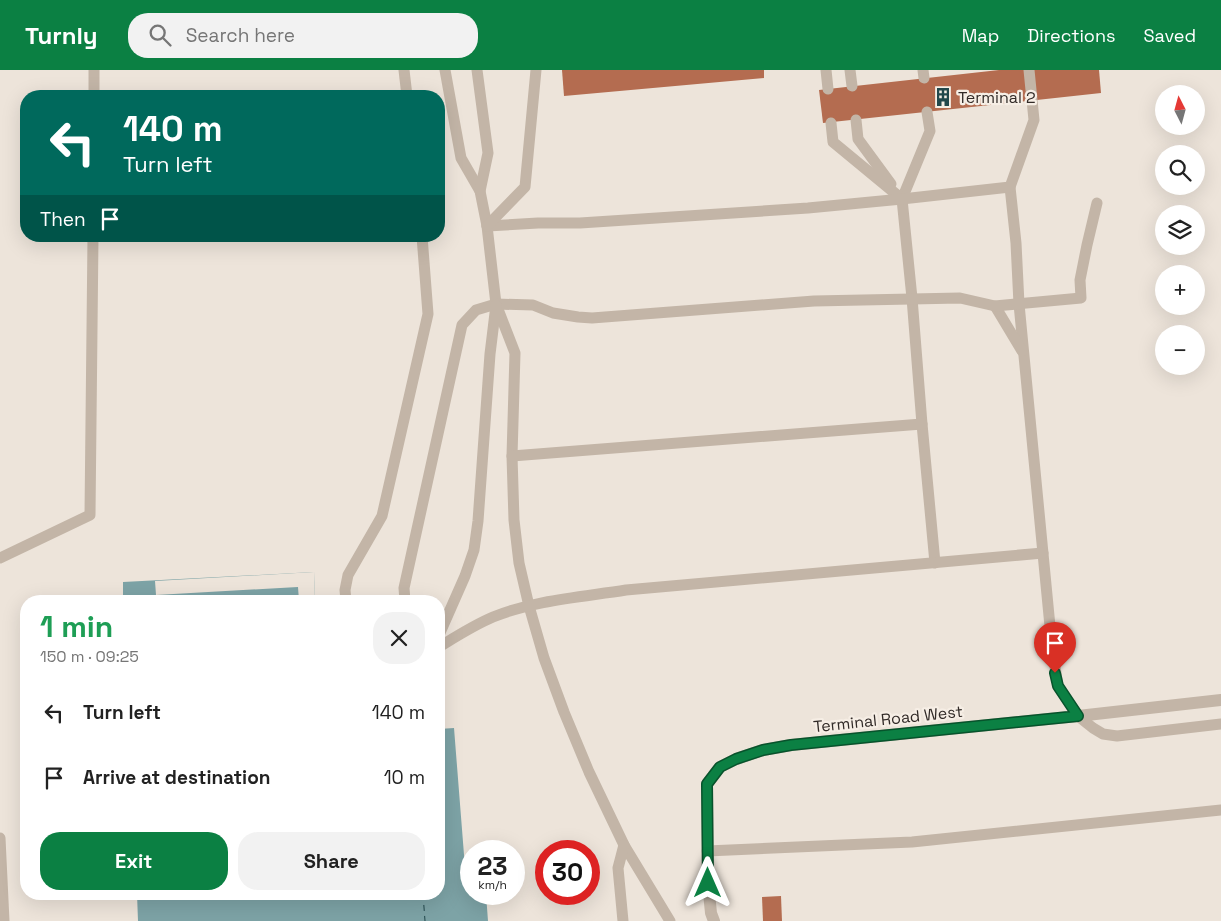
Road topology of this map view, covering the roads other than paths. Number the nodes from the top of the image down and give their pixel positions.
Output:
1 (94, 70) edge
2 (404, 70) edge
3 (445, 70) edge
4 (477, 70) edge
5 (536, 70) edge
6 (826, 70) edge
7 (850, 70) edge
8 (1029, 70) edge
9 (852, 86) dead end
10 (828, 89) dead end
11 (94, 90) edge
12 (406, 90) edge
13 (927, 112) dead end
14 (856, 120) dead end
15 (831, 122) dead end
16 (1010, 187) junction
17 (480, 191) junction
18 (902, 200) junction
19 (1097, 203) dead end
20 (487, 226) junction
21 (93, 242) edge
22 (422, 242) edge
23 (912, 298) junction
24 (496, 304) junction
25 (1019, 304) junction
26 (995, 306) junction
27 (1024, 355) junction
28 (922, 424) junction
29 (512, 456) junction
30 (1043, 553) junction
31 (0, 558) edge
32 (935, 563) junction
33 (346, 595) edge
34 (405, 595) edge
35 (529, 606) junction
36 (445, 621) edge
37 (445, 643) edge
38 (1221, 700) edge
39 (1078, 716) junction
40 (1221, 724) edge
41 (1221, 810) edge
42 (0, 838) edge
43 (624, 845) junction
44 (707, 851) junction
45 (4, 921) edge
46 (623, 921) edge
47 (670, 921) edge
48 (714, 921) edge

1 - 11 lane
2 - 12 lane
3 - 17 lane
4 - 17 lane
5 - 20 lane
6 - 10 lane
7 - 9 lane
8 - 16 lane
13 - 18 lane
14 - 18 lane
15 - 18 lane
16 - 18 lane
16 - 25 lane
17 - 20 lane
18 - 20 lane
18 - 23 lane
19 - 25 lane
20 - 24 lane
21 - 31 lane
22 - 33 lane
23 - 24 lane
23 - 26 lane
23 - 28 lane
24 - 29 lane
24 - 34 lane
24 - 36 lane
25 - 26 lane
25 - 27 lane
26 - 27 lane
27 - 30 lane
28 - 29 lane
28 - 32 lane
29 - 35 lane
30 - 32 lane
30 - 39 lane
32 - 35 lane
35 - 37 lane
35 - 43 lane
38 - 39 street, Terminal Road West
39 - 40 lane
39 - 44 street, Terminal Road West
41 - 44 lane
42 - 45 lane
43 - 46 lane
43 - 47 lane
44 - 48 street, Terminal Road West

